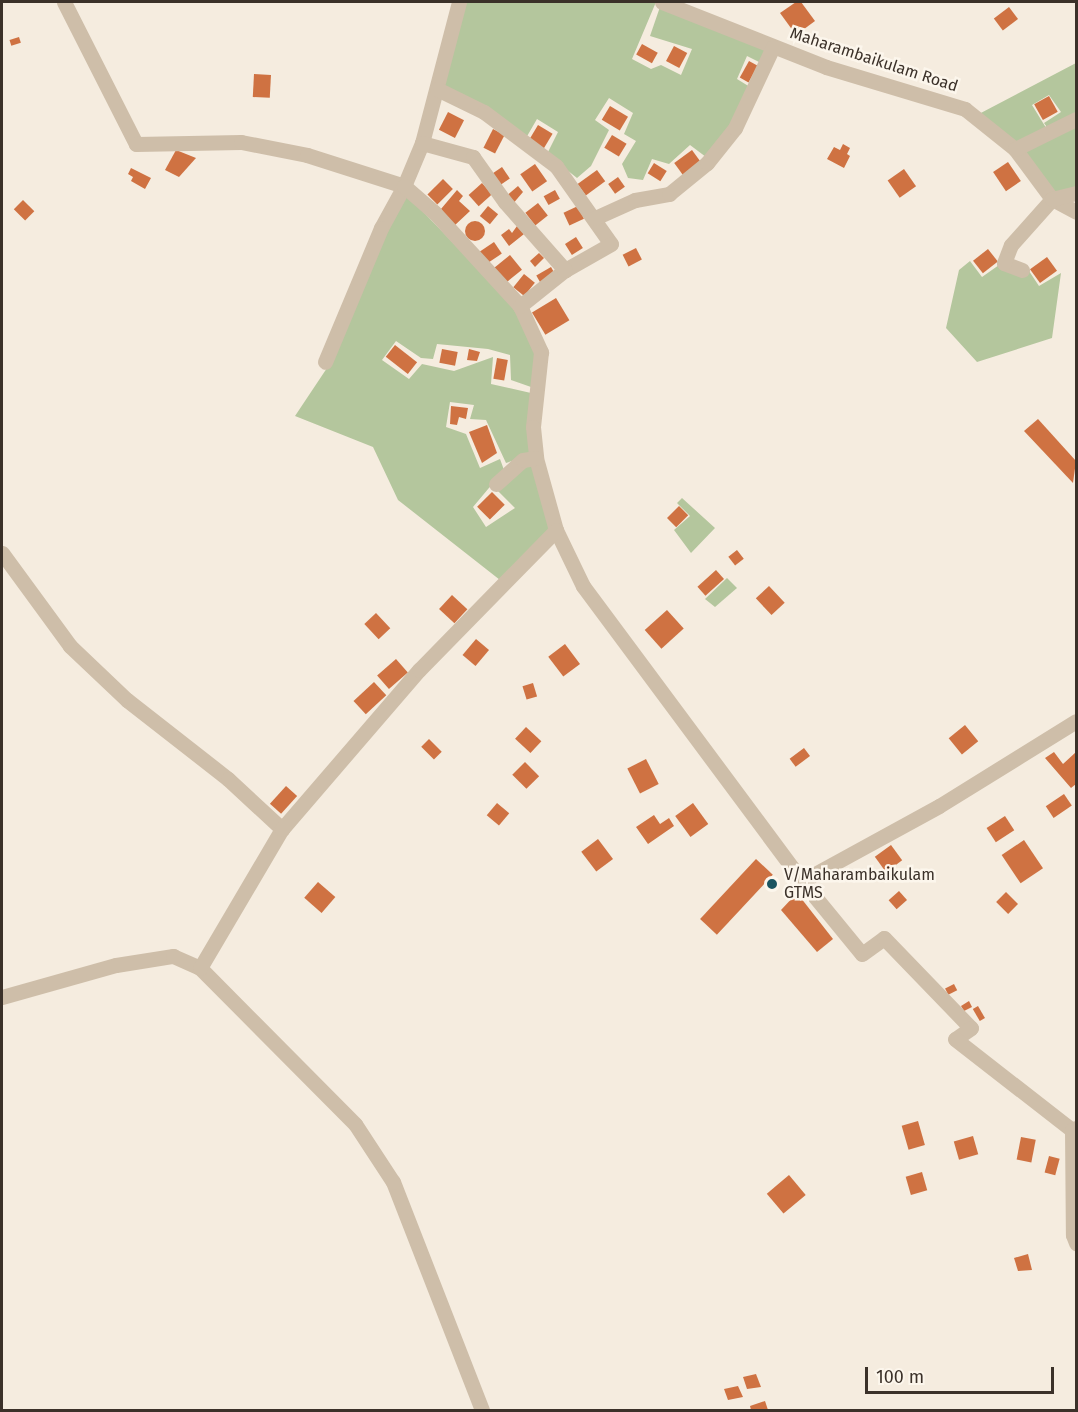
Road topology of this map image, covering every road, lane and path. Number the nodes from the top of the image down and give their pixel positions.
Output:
1 (64, 2) edge
2 (459, 2) edge
3 (662, 2) edge
4 (773, 46) junction
5 (437, 89) junction
6 (1077, 119) edge
7 (423, 143) junction
8 (1016, 149) junction
9 (404, 186) junction
10 (1077, 192) edge
11 (1052, 199) junction
12 (1077, 212) edge
13 (595, 218) junction
14 (565, 270) junction
15 (1022, 270) dead end
16 (520, 306) junction
17 (325, 362) dead end
18 (536, 458) junction
19 (496, 484) dead end
20 (556, 530) junction
21 (2, 554) edge
22 (1077, 721) edge
23 (282, 829) junction
24 (802, 881) junction
25 (200, 968) junction
26 (2, 997) edge
27 (1074, 1129) edge
28 (1077, 1243) edge
29 (482, 1410) edge

1 - 9 street
2 - 5 street
3 - 4 street, Maharambaikulam Road
4 - 8 street, Maharambaikulam Road
4 - 13 street
5 - 7 street
5 - 13 street
6 - 8 street
7 - 9 street
7 - 14 street
8 - 11 street, Maharambaikulam Road
9 - 16 street
9 - 17 street
10 - 11 street
11 - 12 street, Maharambaikulam Road
11 - 15 street
13 - 14 street
14 - 16 street
16 - 18 street
18 - 19 street
18 - 20 street
20 - 23 street
20 - 24 street
21 - 23 street
22 - 24 street
23 - 25 street
24 - 27 street
25 - 26 street
25 - 29 street
27 - 28 street

